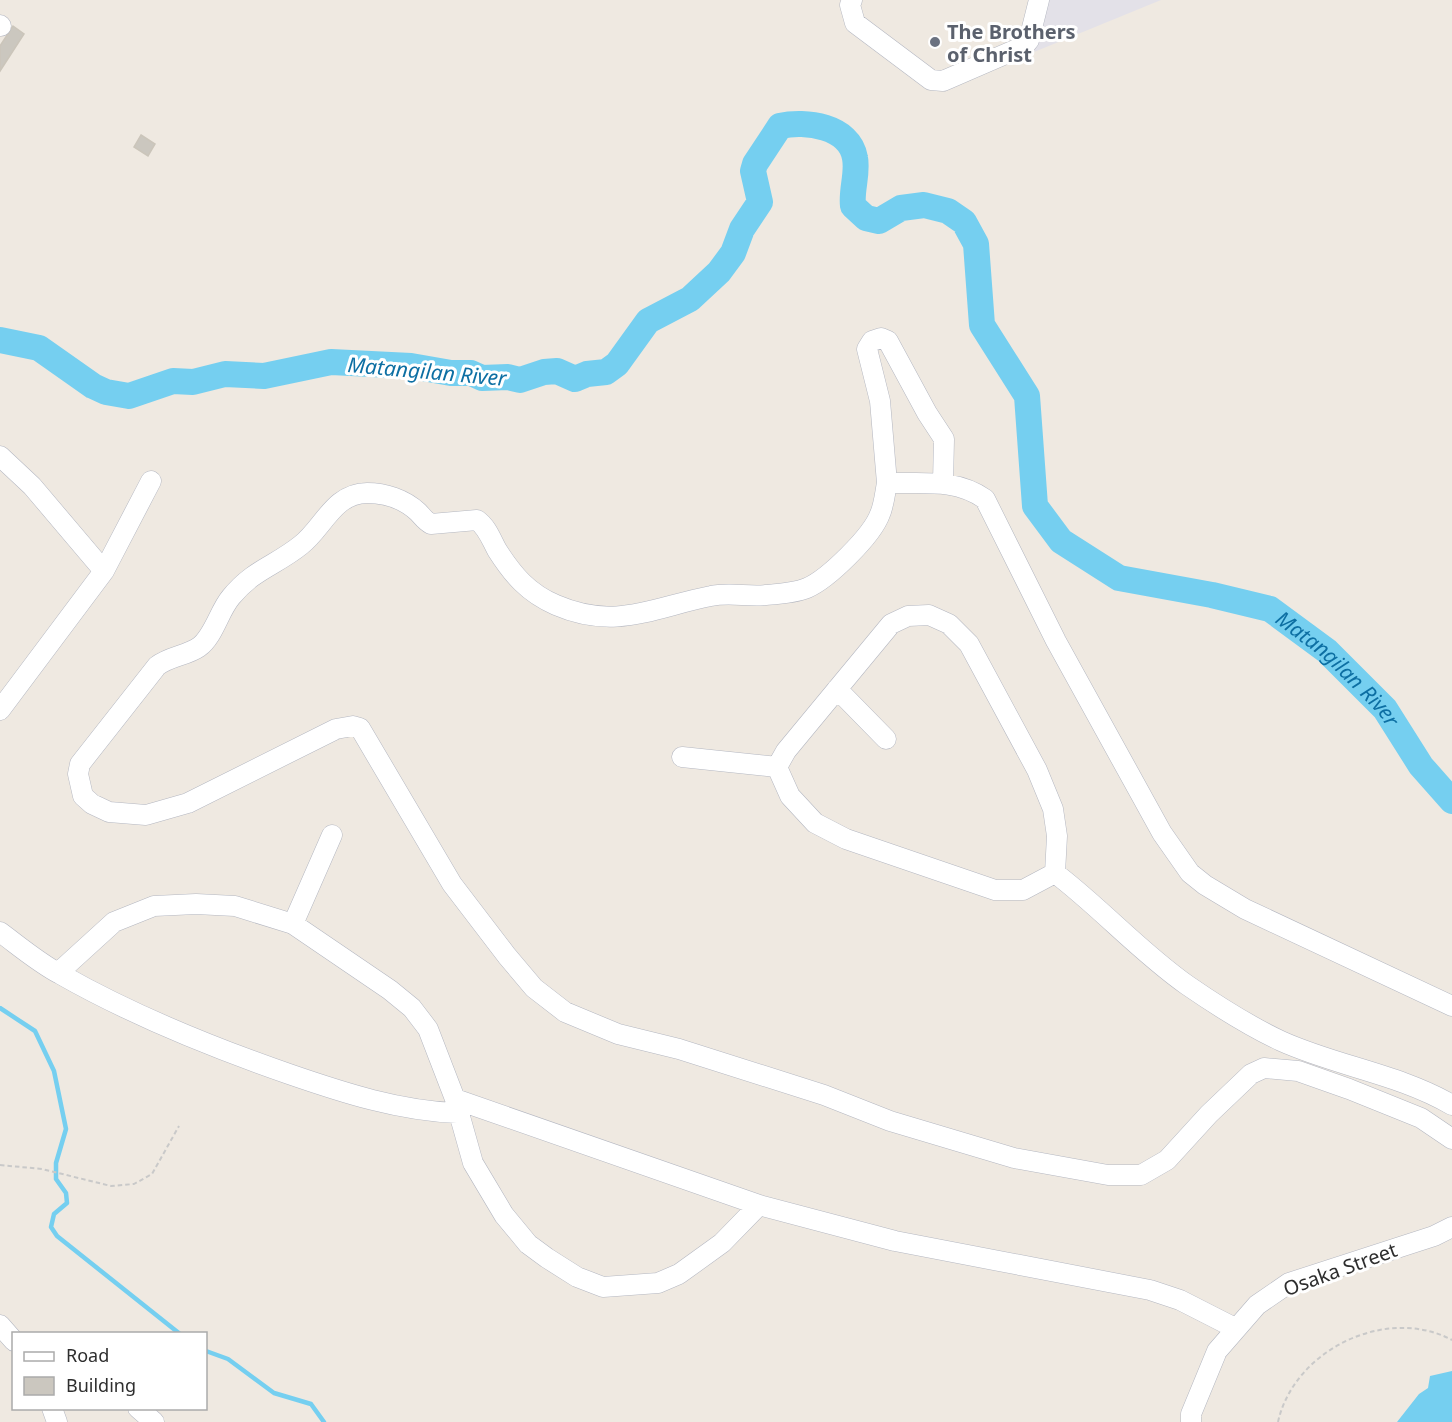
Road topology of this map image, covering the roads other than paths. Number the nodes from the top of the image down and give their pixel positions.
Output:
1 (852, 0) edge
2 (1039, 0) edge
3 (0, 456) edge
4 (151, 481) dead end
5 (887, 483) junction
6 (944, 483) junction
7 (104, 571) junction
8 (837, 689) junction
9 (0, 710) edge
10 (886, 739) dead end
11 (682, 757) dead end
12 (777, 767) junction
13 (332, 835) dead end
14 (1055, 873) junction
15 (293, 924) junction
16 (0, 932) edge
17 (58, 973) junction
18 (1452, 1005) edge
19 (1452, 1105) edge
20 (456, 1106) junction
21 (1452, 1139) edge
22 (759, 1204) junction
23 (1452, 1227) edge
24 (0, 1326) edge
25 (1235, 1328) junction
26 (12, 1339) edge
27 (140, 1410) edge
28 (154, 1422) edge
29 (1191, 1422) edge

1 - 2 street
3 - 7 street
4 - 7 street
5 - 6 street
5 - 6 street
5 - 21 street
6 - 18 street
7 - 9 street
8 - 10 street
8 - 12 street
8 - 14 street
11 - 12 street
12 - 14 street
13 - 15 street
14 - 19 street
15 - 17 street
15 - 20 street
16 - 17 street
17 - 20 street
20 - 22 street
20 - 22 street
22 - 25 street
23 - 25 street, Osaka Street
24 - 26 street
25 - 29 street, Osaka Street
27 - 28 street

